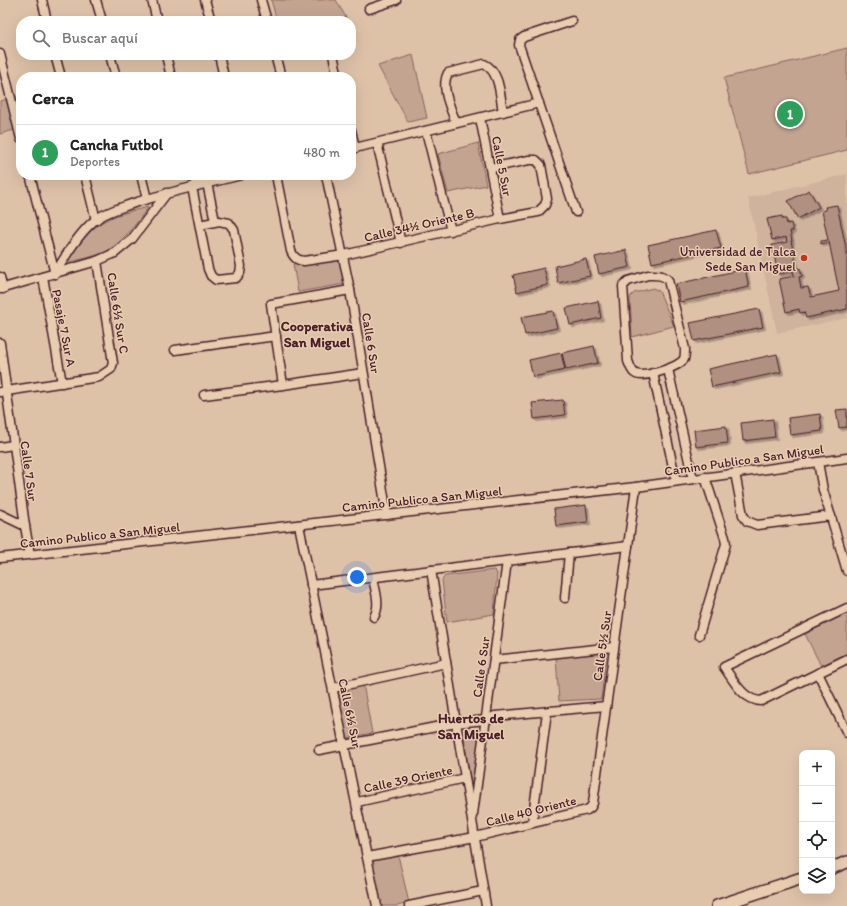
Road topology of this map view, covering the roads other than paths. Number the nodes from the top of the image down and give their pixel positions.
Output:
1 (42, 0) edge
2 (96, 0) edge
3 (152, 0) edge
4 (206, 0) edge
5 (262, 0) edge
6 (396, 0) edge
7 (369, 9) dead end
8 (46, 16) edge
9 (101, 16) edge
10 (157, 16) edge
11 (210, 16) edge
12 (266, 16) edge
13 (572, 21) dead end
14 (0, 54) edge
15 (56, 60) edge
16 (111, 60) edge
17 (167, 60) edge
18 (220, 60) edge
19 (276, 60) edge
20 (334, 60) edge
21 (60, 72) edge
22 (115, 72) edge
23 (170, 72) edge
24 (223, 72) edge
25 (280, 72) edge
26 (337, 72) edge
27 (539, 103) junction
28 (503, 112) junction
29 (480, 118) junction
30 (16, 119) edge
31 (456, 124) junction
32 (426, 131) junction
33 (377, 143) junction
34 (356, 147) edge
35 (491, 168) junction
36 (31, 180) edge
37 (86, 180) edge
38 (142, 180) edge
39 (194, 180) edge
40 (220, 180) edge
41 (277, 180) edge
42 (327, 180) edge
43 (207, 183) junction
44 (194, 186) junction
45 (167, 193) junction
46 (147, 199) junction
47 (576, 212) dead end
48 (500, 219) junction
49 (96, 220) junction
50 (215, 221) junction
51 (200, 225) junction
52 (451, 231) junction
53 (400, 243) junction
54 (344, 255) junction
55 (97, 261) junction
56 (54, 274) junction
57 (0, 277) edge
58 (43, 277) junction
59 (1, 289) edge
60 (350, 290) junction
61 (276, 336) junction
62 (0, 343) edge
63 (176, 350) dead end
64 (668, 369) junction
65 (363, 373) junction
66 (653, 373) junction
67 (62, 383) junction
68 (283, 385) junction
69 (4, 392) edge
70 (204, 395) dead end
71 (13, 445) junction
72 (0, 447) edge
73 (847, 458) edge
74 (818, 462) junction
75 (735, 473) junction
76 (705, 477) junction
77 (693, 479) junction
78 (676, 481) junction
79 (636, 487) junction
80 (0, 514) edge
81 (387, 515) junction
82 (831, 516) junction
83 (299, 525) junction
84 (25, 526) junction
85 (628, 546) junction
86 (569, 553) junction
87 (30, 555) junction
88 (0, 558) edge
89 (507, 561) junction
90 (431, 570) junction
91 (847, 571) edge
92 (373, 578) junction
93 (311, 585) junction
94 (565, 598) dead end
95 (847, 608) edge
96 (374, 616) dead end
97 (699, 635) dead end
98 (614, 647) junction
99 (847, 659) edge
100 (494, 660) junction
101 (446, 663) junction
102 (818, 673) junction
103 (333, 688) junction
104 (606, 706) junction
105 (547, 712) junction
106 (486, 720) junction
107 (456, 723) junction
108 (847, 733) edge
109 (344, 745) junction
110 (319, 750) dead end
111 (465, 778) junction
112 (356, 802) junction
113 (592, 807) joint
114 (472, 823) junction
115 (532, 823) junction
116 (475, 837) junction
117 (367, 857) junction
118 (847, 862) edge
119 (835, 867) edge
120 (799, 879) edge
121 (483, 891) junction
122 (377, 906) edge
123 (409, 906) edge
124 (486, 906) edge
125 (717, 906) edge

1 - 8 street
2 - 9 street
3 - 10 street
4 - 11 street
5 - 12 street
6 - 7 street
13 - 27 street
14 - 30 street
15 - 21 street
16 - 22 street
17 - 23 street
18 - 24 street
19 - 25 street
20 - 26 street
27 - 28 street
27 - 47 street
28 - 29 street
28 - 31 street
29 - 31 street
29 - 35 street, Calle 5 Sur
31 - 32 street
32 - 33 street
32 - 52 street
33 - 34 street
33 - 53 street
35 - 48 street, Calle 5 Sur
35 - 48 street, Calle 34½ Oriente B
36 - 56 street, Pasaje 7 Sur A
37 - 49 street
38 - 46 street
39 - 44 street
40 - 43 street
41 - 54 street, Calle 34½ Oriente B
42 - 54 street, Calle 6 Sur
43 - 44 street
43 - 50 street
44 - 45 street
44 - 51 street
45 - 46 street
45 - 55 street
46 - 49 street
48 - 52 street, Calle 34½ Oriente B
49 - 56 street
50 - 51 street
50 - 51 street
52 - 53 street, Calle 34½ Oriente B
53 - 54 street, Calle 34½ Oriente B
54 - 60 street, Calle 6 Sur
55 - 56 street
55 - 67 street, Calle 6½ Sur C
56 - 58 street
57 - 59 street
58 - 59 street
58 - 67 street, Pasaje 7 Sur A
60 - 61 street
60 - 65 street, Calle 6 Sur
61 - 63 street
61 - 68 street
62 - 69 street, Calle 7 Sur
64 - 66 street
64 - 66 street
64 - 77 street
65 - 68 street
65 - 81 street, Calle 6 Sur
66 - 78 street
67 - 69 street
68 - 70 street
69 - 71 street, Calle 7 Sur
71 - 72 street
71 - 84 street, Calle 7 Sur
73 - 74 street, Camino Publico a San Miguel
74 - 75 street, Camino Publico a San Miguel
74 - 82 street
75 - 76 street, Camino Publico a San Miguel
75 - 82 street
76 - 77 street, Camino Publico a San Miguel
76 - 97 street
77 - 78 street, Camino Publico a San Miguel
78 - 79 street, Camino Publico a San Miguel
79 - 81 street, Camino Publico a San Miguel
79 - 85 street, Calle 5½ Sur
80 - 84 street
81 - 83 street, Camino Publico a San Miguel
82 - 91 street
83 - 87 street, Camino Publico a San Miguel
83 - 93 street, Calle 6½ Sur
84 - 87 street, Calle 7 Sur
85 - 86 street
85 - 98 street, Calle 5½ Sur
86 - 89 street
86 - 94 street
87 - 88 street, Camino Publico a San Miguel
89 - 90 street
89 - 100 street, Calle 6 Sur
90 - 92 street
90 - 101 street, Calle 6 Sur
92 - 93 street
92 - 96 street
93 - 103 street, Calle 6½ Sur
95 - 102 street
98 - 100 street
98 - 104 street, Calle 5½ Sur
99 - 102 street
100 - 106 street, Calle 6 Sur
101 - 103 street
101 - 107 street, Calle 6 Sur
102 - 108 street
103 - 109 street, Calle 6½ Sur
104 - 105 street
104 - 113 street, Calle 5½ Sur
105 - 106 street
105 - 115 street
106 - 107 street
106 - 114 street, Calle 6 Sur
107 - 109 street
107 - 111 street, Calle 6 Sur
109 - 110 street
109 - 112 street, Calle 6½ Sur
111 - 112 street, Calle 39 Oriente
111 - 114 street, Calle 6 Sur
112 - 117 street, Calle 6½ Sur
113 - 115 street, Calle 40 Oriente
114 - 116 street, Calle 6 Sur
115 - 116 street, Calle 40 Oriente
116 - 117 street, Calle 40 Oriente
116 - 121 street, Calle 6 Sur
117 - 122 street, Calle 6½ Sur
118 - 119 street
120 - 125 street
121 - 123 street
121 - 124 street, Calle 6 Sur

